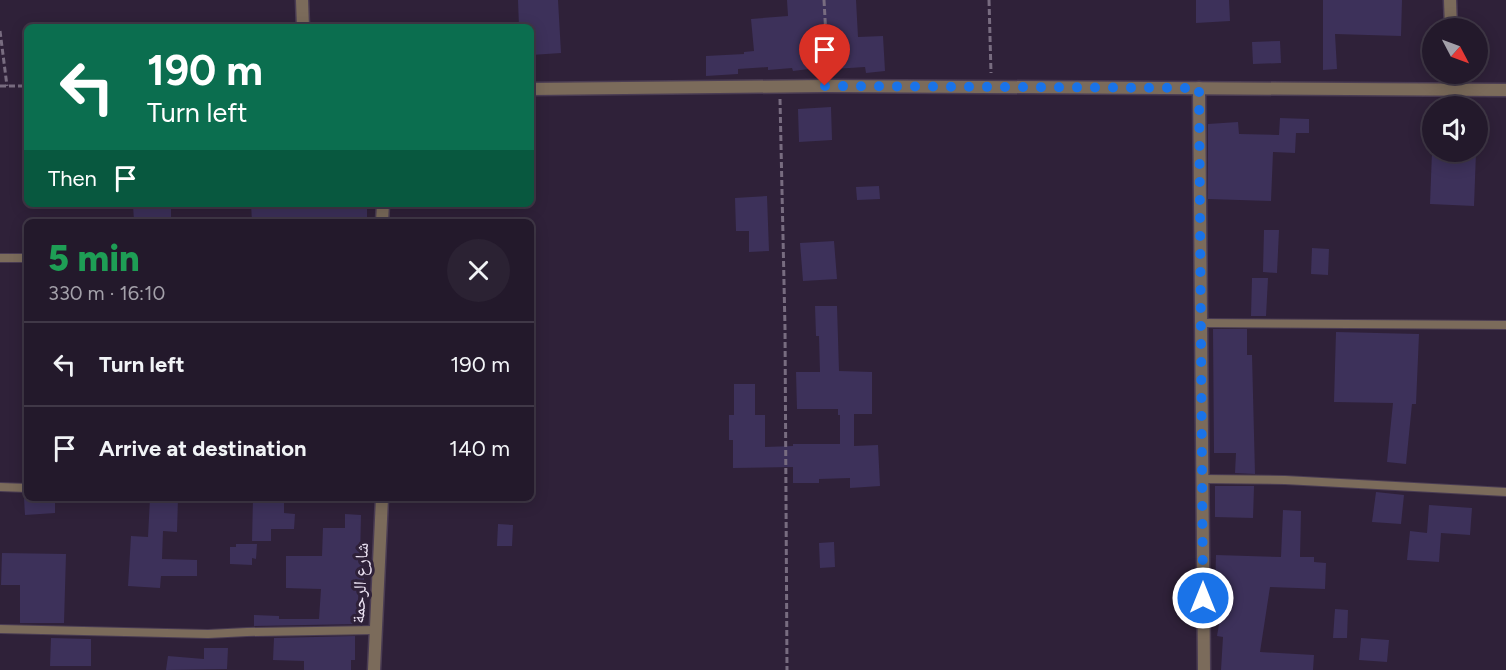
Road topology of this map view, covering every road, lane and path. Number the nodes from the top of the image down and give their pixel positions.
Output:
1 (302, 0) edge
2 (824, 0) edge
3 (989, 0) edge
4 (1450, 0) edge
5 (1451, 18) edge
6 (303, 24) edge
7 (0, 31) edge
8 (1454, 84) edge
9 (0, 86) edge
10 (7, 86) junction
11 (24, 86) edge
12 (829, 86) junction
13 (780, 87) junction
14 (992, 87) junction
15 (1199, 88) junction
16 (534, 89) edge
17 (1454, 89) junction
18 (1506, 90) edge
19 (0, 258) edge
20 (24, 258) edge
21 (1201, 323) junction
22 (1506, 325) edge
23 (1202, 479) junction
24 (0, 487) edge
25 (24, 488) edge
26 (1506, 492) edge
27 (382, 501) edge
28 (0, 629) edge
29 (376, 630) junction
30 (374, 670) edge
31 (787, 670) edge
32 (1204, 670) edge

1 - 6 street
2 - 12 path
3 - 14 path
4 - 5 street
7 - 10 path
8 - 17 street
9 - 10 path
10 - 11 path
12 - 13 street
12 - 14 street
13 - 16 street
13 - 31 path
14 - 15 street
15 - 17 street
15 - 21 street
17 - 18 street
19 - 20 lane
21 - 22 lane
21 - 23 street
23 - 26 lane
23 - 32 street
24 - 25 lane
27 - 29 street, شارع الرحمة
28 - 29 lane
29 - 30 street, شارع الرحمة

